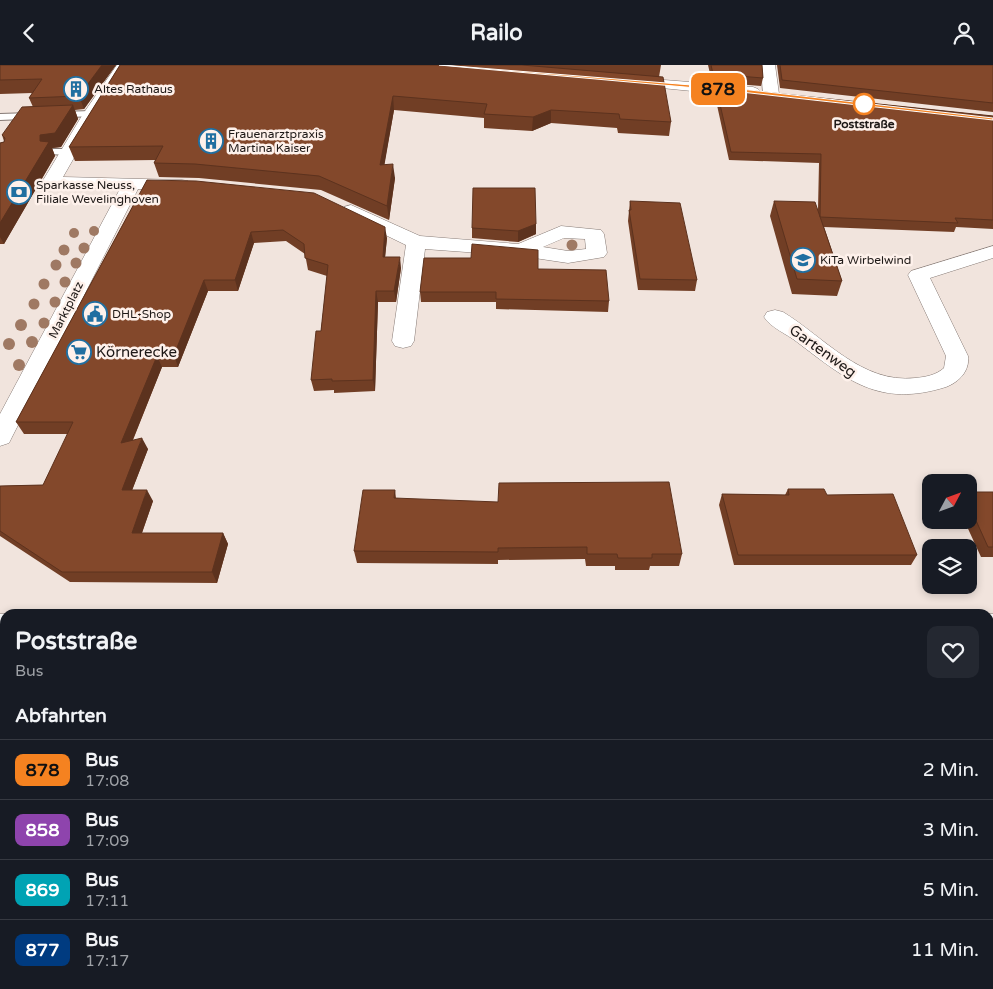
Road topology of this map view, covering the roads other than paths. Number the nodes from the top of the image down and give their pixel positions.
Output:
1 (124, 65) edge
2 (768, 65) edge
3 (608, 79) edge
4 (771, 94) junction
5 (789, 96) edge
6 (91, 114) junction
7 (0, 117) edge
8 (52, 152) edge
9 (69, 152) junction
10 (132, 184) junction
11 (199, 185) edge
12 (338, 205) edge
13 (416, 242) junction
14 (520, 250) edge
15 (993, 252) edge
16 (775, 317) dead end
17 (404, 341) dead end
18 (0, 437) edge

1 - 6 street
2 - 4 street
3 - 4 street
4 - 5 street
6 - 7 lane
6 - 9 street
8 - 9 lane
9 - 10 street
10 - 11 street
10 - 18 street, Marktplatz
12 - 13 street
13 - 14 street
13 - 17 street
15 - 16 street, Gartenweg

